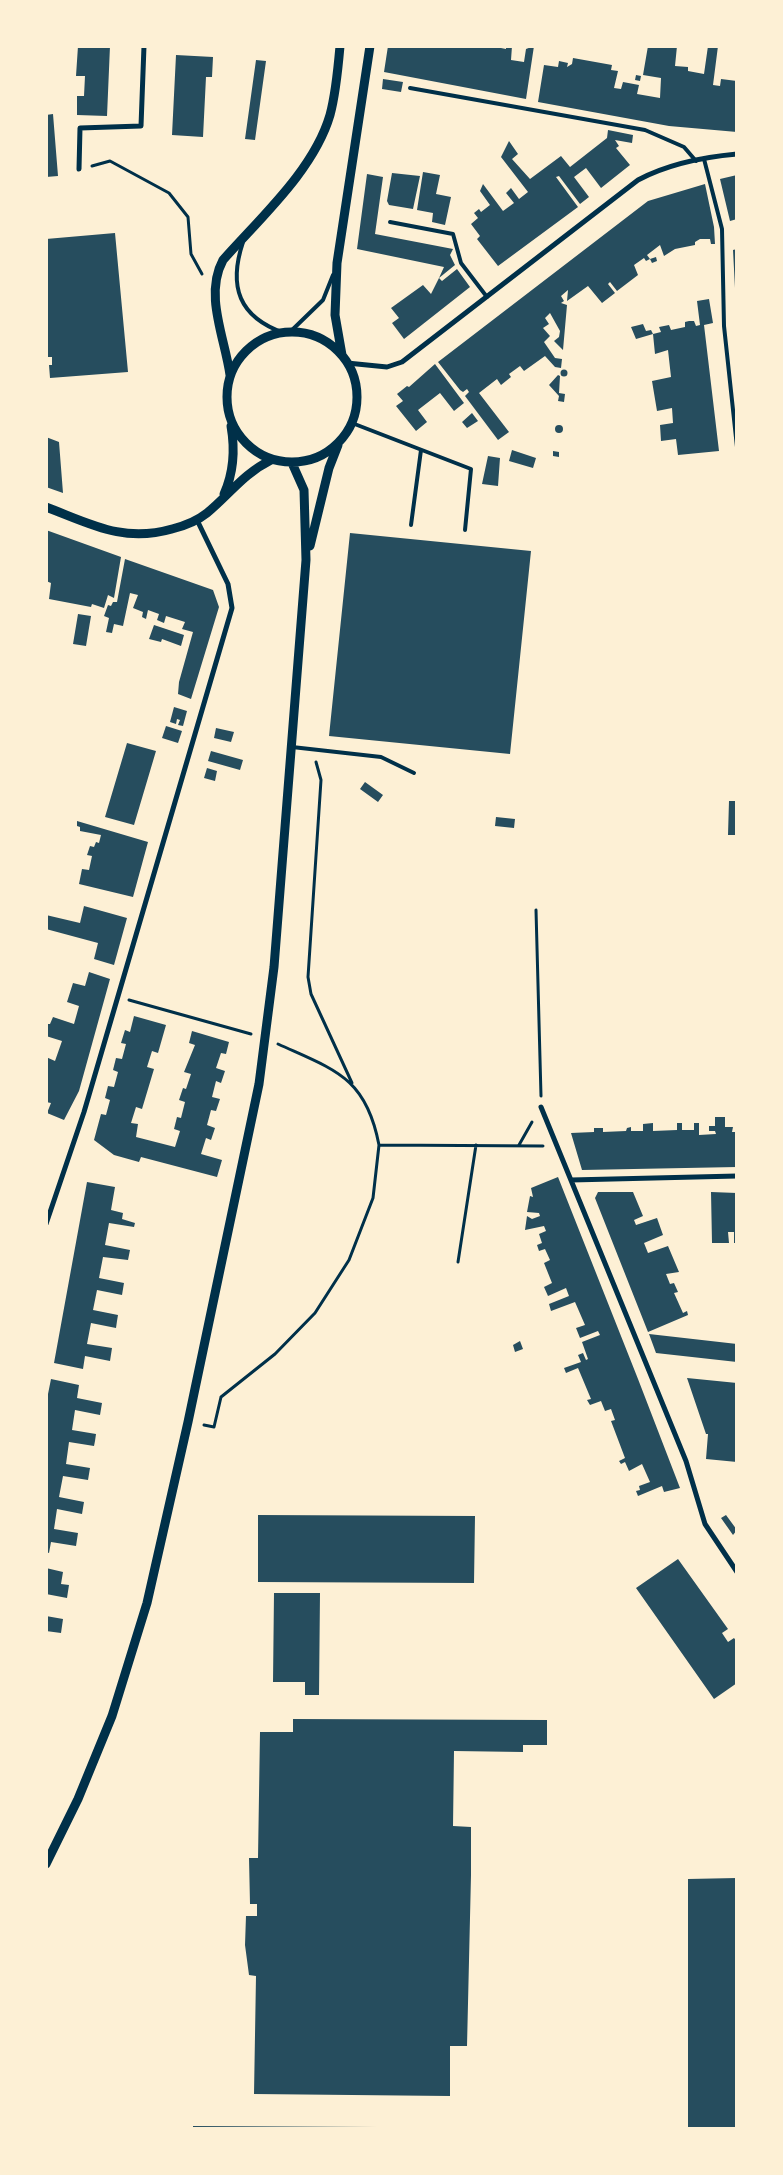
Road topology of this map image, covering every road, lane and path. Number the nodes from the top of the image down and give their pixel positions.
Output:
1 (144, 46) edge
2 (340, 46) edge
3 (370, 46) edge
4 (410, 88) dead end
5 (737, 154) edge
6 (704, 159) junction
7 (696, 161) junction
8 (79, 169) joint
9 (390, 222) dead end
10 (245, 235) junction
11 (337, 263) junction
12 (216, 287) junction
13 (487, 297) junction
14 (287, 332) junction
15 (342, 355) junction
16 (347, 363) junction
17 (230, 374) junction
18 (229, 418) junction
19 (352, 423) junction
20 (340, 442) junction
21 (737, 447) edge
22 (421, 450) junction
23 (271, 460) junction
24 (292, 463) junction
25 (222, 499) junction
26 (46, 507) edge
27 (197, 520) junction
28 (411, 525) dead end
29 (466, 530) dead end
30 (306, 560) junction
31 (292, 747) junction
32 (313, 749) junction
33 (414, 772) dead end
34 (536, 910) dead end
35 (117, 996) junction
36 (266, 1039) junction
37 (353, 1086) junction
38 (541, 1107) junction
39 (379, 1145) junction
40 (476, 1145) junction
41 (519, 1145) junction
42 (557, 1147) junction
43 (737, 1176) edge
44 (571, 1180) junction
45 (46, 1224) edge
46 (458, 1262) dead end
47 (188, 1422) junction
48 (737, 1572) edge
49 (46, 1864) edge

1 - 8 street
2 - 10 street
3 - 11 street
4 - 7 lane
5 - 6 street
6 - 7 street
6 - 21 lane
7 - 13 street
8 - 12 path
9 - 13 lane
10 - 12 street
10 - 14 lane
11 - 14 lane
11 - 15 street
12 - 17 street
13 - 16 street
14 - 15 street
14 - 17 street
15 - 16 street
16 - 19 street
17 - 18 street
18 - 23 street
18 - 25 street
19 - 20 street
19 - 22 lane
20 - 24 street
20 - 30 street
22 - 28 lane
22 - 29 lane
23 - 24 street
23 - 25 street
24 - 30 street
25 - 27 street
26 - 27 street
27 - 35 street
30 - 31 street
31 - 32 lane
31 - 36 street
32 - 33 lane
32 - 37 path
34 - 38 path
35 - 36 path
35 - 45 street
36 - 37 path
36 - 47 street
37 - 39 path
38 - 41 path
38 - 42 street
39 - 40 path
39 - 47 path
40 - 41 path
40 - 46 path
41 - 42 path
42 - 44 street
43 - 44 street
44 - 48 street
47 - 49 street

